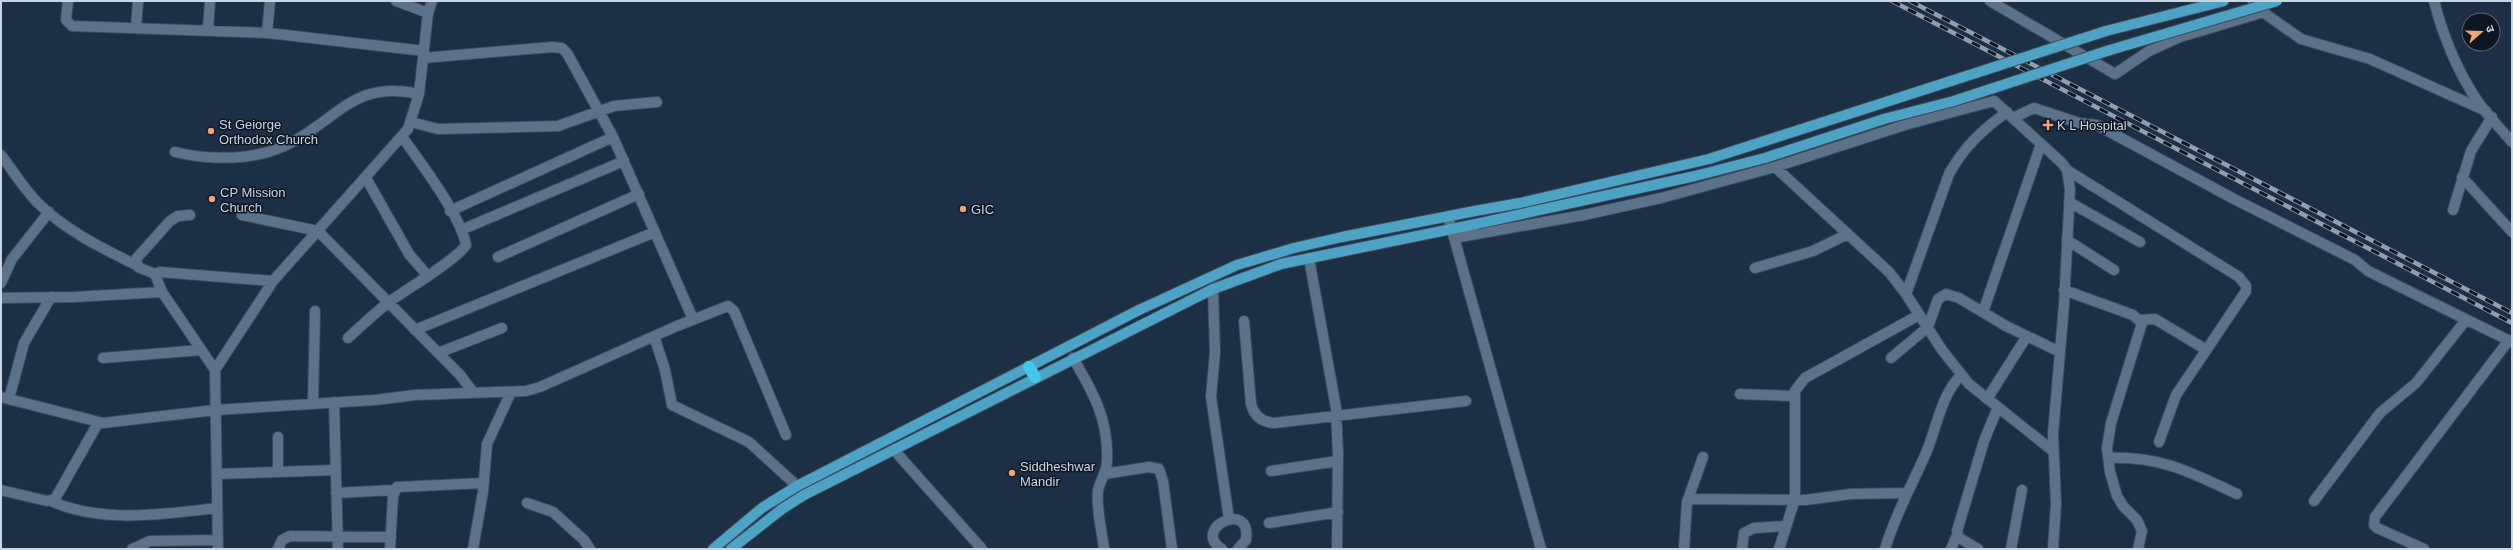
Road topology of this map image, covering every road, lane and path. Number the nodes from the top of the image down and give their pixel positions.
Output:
1 (68, 1) edge
2 (138, 1) edge
3 (210, 1) edge
4 (270, 1) edge
5 (396, 1) edge
6 (432, 1) edge
7 (1990, 1) edge
8 (2224, 1) edge
9 (2253, 1) edge
10 (2277, 1) edge
11 (2434, 1) edge
12 (2264, 12) junction
13 (428, 13) junction
14 (136, 28) junction
15 (208, 30) junction
16 (267, 33) junction
17 (423, 55) junction
18 (419, 94) junction
19 (657, 102) dead end
20 (599, 111) junction
21 (2489, 114) junction
22 (2010, 115) junction
23 (411, 122) junction
24 (402, 137) junction
25 (613, 137) junction
26 (2512, 142) edge
27 (2041, 144) junction
28 (175, 152) dead end
29 (1, 154) edge
30 (624, 161) junction
31 (1775, 167) junction
32 (2067, 170) junction
33 (2462, 177) junction
34 (366, 178) junction
35 (639, 194) junction
36 (2069, 202) junction
37 (2453, 210) dead end
38 (450, 211) junction
39 (49, 212) junction
40 (190, 215) dead end
41 (242, 215) dead end
42 (1448, 216) junction
43 (461, 230) junction
44 (318, 231) junction
45 (655, 232) junction
46 (2512, 232) edge
47 (1453, 234) junction
48 (1848, 234) junction
49 (2067, 240) junction
50 (2140, 242) dead end
51 (498, 257) dead end
52 (1309, 258) junction
53 (136, 265) junction
54 (1755, 268) dead end
55 (2114, 270) dead end
56 (155, 274) junction
57 (427, 276) junction
58 (273, 281) junction
59 (1, 283) edge
60 (1213, 289) junction
61 (2064, 290) junction
62 (162, 292) junction
63 (1906, 294) junction
64 (1, 298) edge
65 (51, 298) junction
66 (388, 303) junction
67 (315, 311) dead end
68 (1982, 312) junction
69 (1919, 314) junction
70 (693, 319) junction
71 (2140, 320) junction
72 (2466, 320) junction
73 (1244, 321) dead end
74 (1928, 327) junction
75 (502, 328) dead end
76 (415, 330) junction
77 (654, 336) junction
78 (2027, 336) junction
79 (348, 338) dead end
80 (2510, 341) edge
81 (201, 350) junction
82 (2205, 350) junction
83 (2060, 352) junction
84 (438, 353) junction
85 (103, 358) dead end
86 (1073, 358) junction
87 (1891, 358) dead end
88 (214, 370) junction
89 (1032, 372) junction
90 (1961, 375) junction
91 (473, 392) junction
92 (511, 392) junction
93 (1740, 394) dead end
94 (1795, 396) junction
95 (5, 398) edge
96 (1987, 399) junction
97 (334, 402) junction
98 (1466, 402) dead end
99 (313, 404) junction
100 (1998, 407) junction
101 (215, 410) junction
102 (1336, 417) junction
103 (98, 423) junction
104 (786, 435) dead end
105 (278, 437) dead end
106 (2159, 442) dead end
107 (894, 450) junction
108 (2053, 451) junction
109 (1703, 457) dead end
110 (2108, 458) junction
111 (1338, 461) junction
112 (336, 470) junction
113 (1271, 471) dead end
114 (278, 472) junction
115 (217, 474) junction
116 (1104, 474) junction
117 (484, 483) junction
118 (797, 486) junction
119 (1, 490) edge
120 (394, 490) junction
121 (2022, 490) dead end
122 (336, 493) junction
123 (1906, 493) junction
124 (2237, 494) dead end
125 (1688, 499) junction
126 (1795, 499) junction
127 (51, 500) junction
128 (2314, 501) dead end
129 (527, 503) dead end
130 (217, 508) junction
131 (1338, 512) junction
132 (1229, 519) junction
133 (1270, 523) dead end
134 (1786, 526) junction
135 (1956, 534) junction
136 (337, 536) junction
137 (391, 537) junction
138 (218, 544) edge
139 (132, 549) edge
140 (278, 549) edge
141 (338, 549) edge
142 (390, 549) edge
143 (473, 549) edge
144 (590, 549) edge
145 (713, 549) edge
146 (731, 549) edge
147 (982, 549) edge
148 (1104, 549) edge
149 (1172, 549) edge
150 (1222, 549) edge
151 (1238, 549) edge
152 (1337, 549) edge
153 (1541, 549) edge
154 (1684, 549) edge
155 (1742, 549) edge
156 (1779, 549) edge
157 (1885, 549) edge
158 (1951, 549) edge
159 (1978, 549) edge
160 (2012, 549) edge
161 (2053, 549) edge
162 (2138, 549) edge
163 (2424, 549) edge

1 - 14 street
2 - 14 street
3 - 15 street
4 - 16 street
5 - 13 street
6 - 13 street
7 - 12 street
8 - 42 main road, bridge
9 - 12 street
10 - 47 main road, bridge
11 - 21 street
12 - 21 street
13 - 17 street
14 - 15 street
15 - 16 street
16 - 17 street
17 - 18 street
17 - 20 street
18 - 23 street
18 - 28 street
19 - 20 street
20 - 23 street
20 - 25 street
21 - 26 street
21 - 33 street
22 - 27 street
22 - 31 street
22 - 63 street
22 - 72 street
23 - 24 street
24 - 34 street
24 - 38 street
25 - 30 street
25 - 38 street
27 - 32 street
27 - 68 street
29 - 39 street
30 - 35 street
30 - 43 street
31 - 47 street
31 - 48 street
32 - 36 street
32 - 82 street
33 - 37 street
33 - 46 street
34 - 44 street
34 - 57 street
35 - 45 street
35 - 51 street
36 - 49 street
36 - 50 street
38 - 43 street
39 - 53 street
39 - 59 street
40 - 53 street
41 - 44 street
42 - 47 street
42 - 89 main road
43 - 57 street
44 - 58 street
44 - 66 street
45 - 70 street
45 - 76 street
47 - 52 main road
47 - 153 street
48 - 54 street
48 - 63 street
49 - 55 street
49 - 61 street
52 - 60 main road
52 - 102 street
53 - 56 street
56 - 58 street
56 - 62 street
57 - 66 street
58 - 88 street
60 - 86 main road
60 - 132 street
61 - 71 street
61 - 83 street
62 - 65 street
62 - 81 street
63 - 69 street
64 - 65 street
65 - 95 street
66 - 76 street
66 - 79 street
67 - 99 street
68 - 74 street
68 - 78 street
69 - 74 street
69 - 94 street
70 - 77 street
70 - 104 street
71 - 82 street
71 - 110 street
72 - 80 street
72 - 128 street
73 - 102 street
74 - 87 street
74 - 90 street
75 - 84 street
76 - 84 street
77 - 92 street
77 - 118 street
78 - 83 street
78 - 96 street
80 - 163 street
81 - 85 street
81 - 88 street
82 - 106 street
83 - 108 street
84 - 91 street
86 - 89 main road
86 - 116 street
88 - 101 street
89 - 107 main road
89 - 118 main road
90 - 96 street
90 - 123 street
91 - 92 street
91 - 97 street
92 - 117 street
93 - 94 street
94 - 126 street
95 - 103 street
96 - 100 street
97 - 99 street
97 - 112 street
98 - 102 street
99 - 101 street
100 - 108 street
100 - 135 street
101 - 103 street
101 - 115 street
102 - 111 street
103 - 127 street
105 - 114 street
107 - 146 main road
107 - 147 street
108 - 161 street
109 - 125 street
110 - 124 street
110 - 162 street
111 - 113 street
111 - 131 street
112 - 114 street
112 - 122 street
114 - 115 street
115 - 130 street
116 - 148 street
116 - 149 street
117 - 120 street
117 - 143 street
118 - 145 main road
119 - 127 street
120 - 122 street
120 - 137 street
121 - 160 street
122 - 136 street
123 - 126 street
123 - 157 street
125 - 126 street
125 - 154 street
126 - 134 street
127 - 130 street
129 - 144 street
130 - 138 street
131 - 133 street
131 - 152 street
132 - 150 street
132 - 151 street
134 - 155 street
134 - 156 street
135 - 158 street
135 - 159 street
136 - 137 street
136 - 140 street
136 - 141 street
137 - 142 street
138 - 139 street

